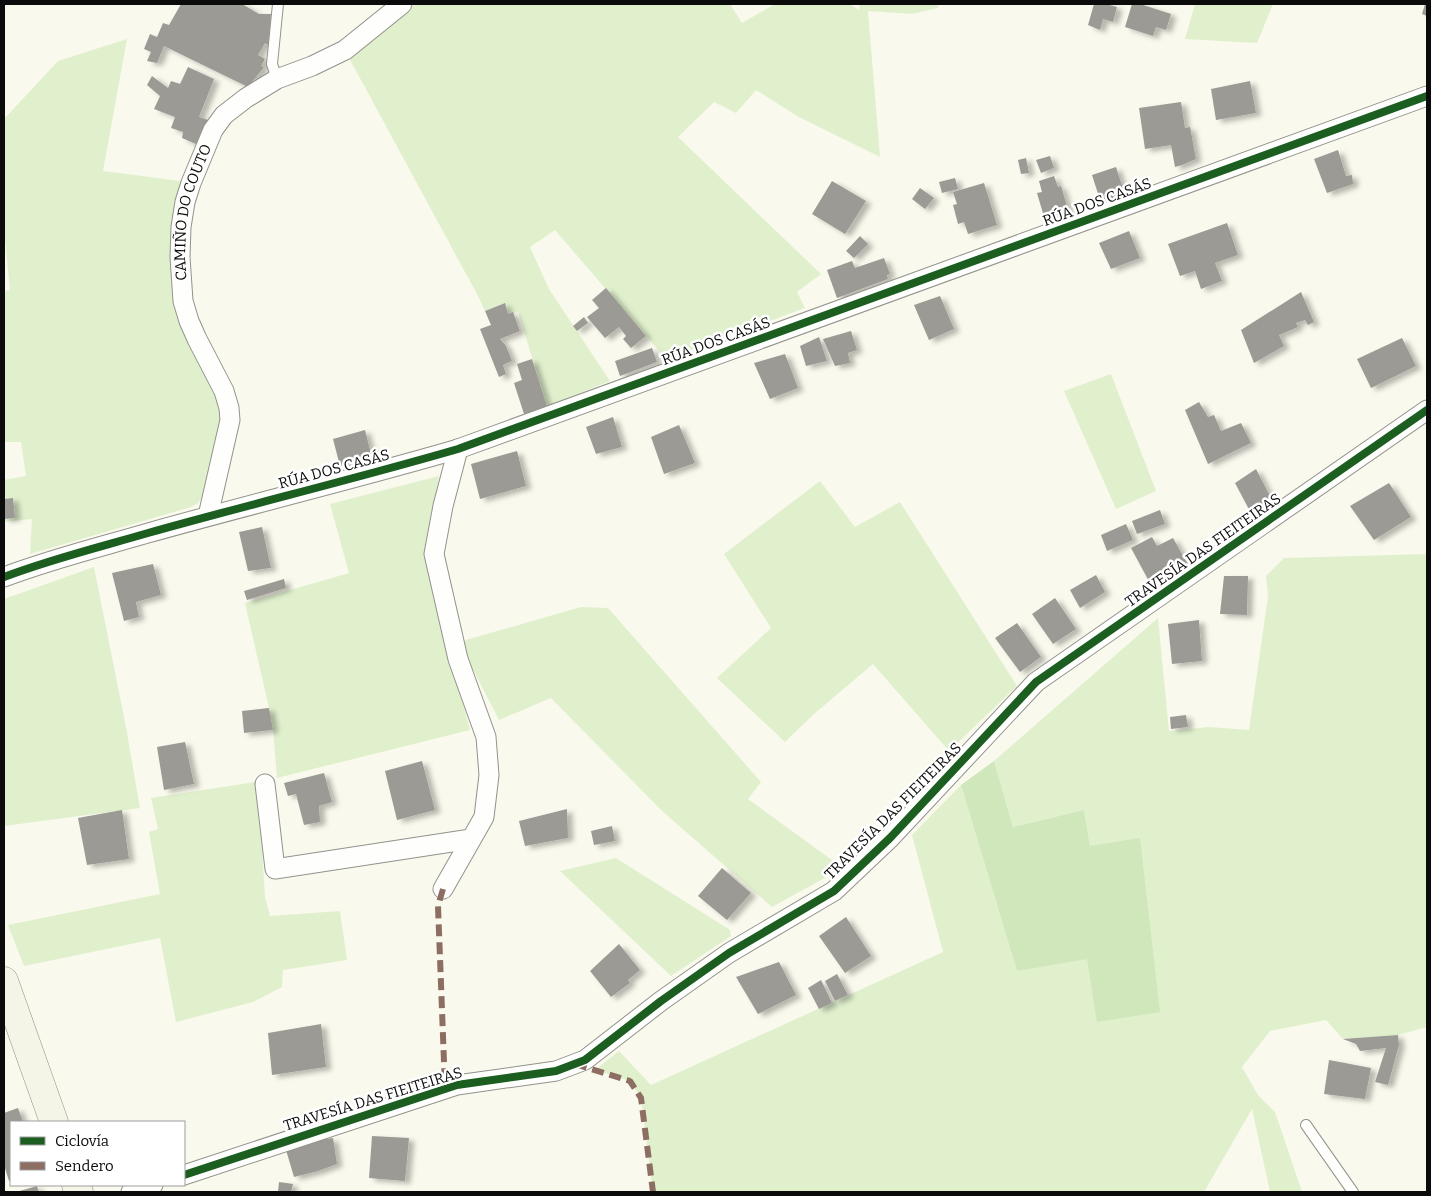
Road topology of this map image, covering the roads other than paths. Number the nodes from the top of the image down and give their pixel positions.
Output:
1 (278, 4) edge
2 (402, 4) edge
3 (277, 79) junction
4 (1427, 96) edge
5 (1427, 410) edge
6 (458, 449) junction
7 (208, 516) junction
8 (4, 577) edge
9 (265, 784) dead end
10 (472, 839) junction
11 (443, 889) dead end
12 (4, 981) edge
13 (54, 1121) edge
14 (1306, 1126) dead end
15 (185, 1175) edge
16 (151, 1186) edge
17 (131, 1192) edge
18 (1353, 1192) edge

1 - 3 lane
2 - 3 street, CAMIÑO DO COUTO
3 - 7 street, CAMIÑO DO COUTO
4 - 6 street, RÚA DOS CASÁS
5 - 15 street, TRAVESÍA DAS FIEITEIRAS
6 - 7 street, RÚA DOS CASÁS
6 - 10 street
7 - 8 street, RÚA DOS CASÁS
9 - 10 street
10 - 11 street
12 - 13 street
14 - 18 lane
16 - 17 street

